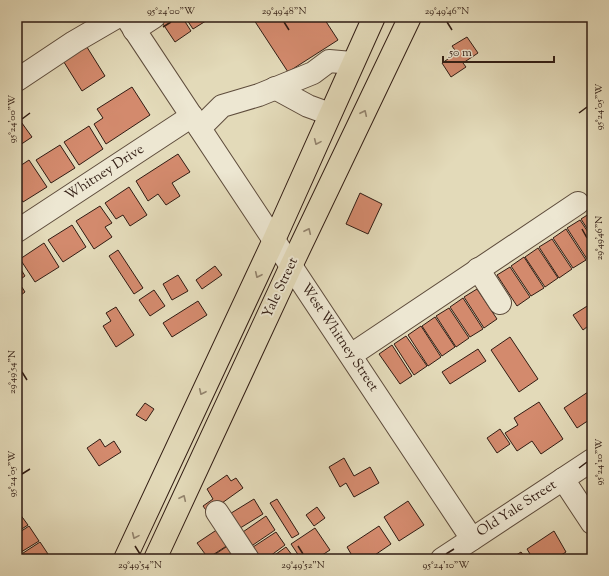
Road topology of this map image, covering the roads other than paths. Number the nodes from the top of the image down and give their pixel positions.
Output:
1 (117, 17) edge
2 (154, 17) edge
3 (374, 17) edge
4 (410, 17) edge
5 (130, 23) edge
6 (364, 37) junction
7 (394, 51) junction
8 (352, 63) junction
9 (17, 80) edge
10 (275, 88) junction
11 (330, 114) junction
12 (196, 122) junction
13 (578, 203) dead end
14 (17, 230) edge
15 (274, 240) junction
16 (291, 266) junction
17 (478, 269) junction
18 (500, 303) dead end
19 (351, 355) junction
20 (592, 460) edge
21 (563, 479) junction
22 (146, 512) junction
23 (217, 512) dead end
24 (592, 523) edge
25 (171, 525) junction
26 (472, 539) junction
27 (125, 559) edge
28 (154, 559) edge
29 (248, 559) edge
30 (442, 559) edge

1 - 9 street
2 - 5 street
3 - 6 main road, Yale Street
4 - 7 main road, Yale Street
5 - 12 street, West Whitney Street
6 - 7 main road
6 - 8 main road, Yale Street
16 -> 7 main road, Yale Street
8 - 10 street, Whitney Drive
8 - 11 main road, Yale Street
10 - 11 street
10 - 12 street, Whitney Drive
11 -> 15 main road, Yale Street
12 - 14 street, Whitney Drive
12 - 15 street, West Whitney Street
13 - 17 street
15 - 16 street, West Whitney Street
15 -> 22 main road, Yale Street
16 - 19 street, West Whitney Street
25 -> 16 main road, Yale Street
17 - 18 street
17 - 19 street
19 - 26 street, West Whitney Street
20 - 21 street, Old Yale Street
21 - 24 street
21 - 26 street, Old Yale Street
22 - 25 main road
22 -> 27 main road, Yale Street
23 - 29 street
25 - 28 main road, Yale Street
26 - 30 street, Old Yale Street

